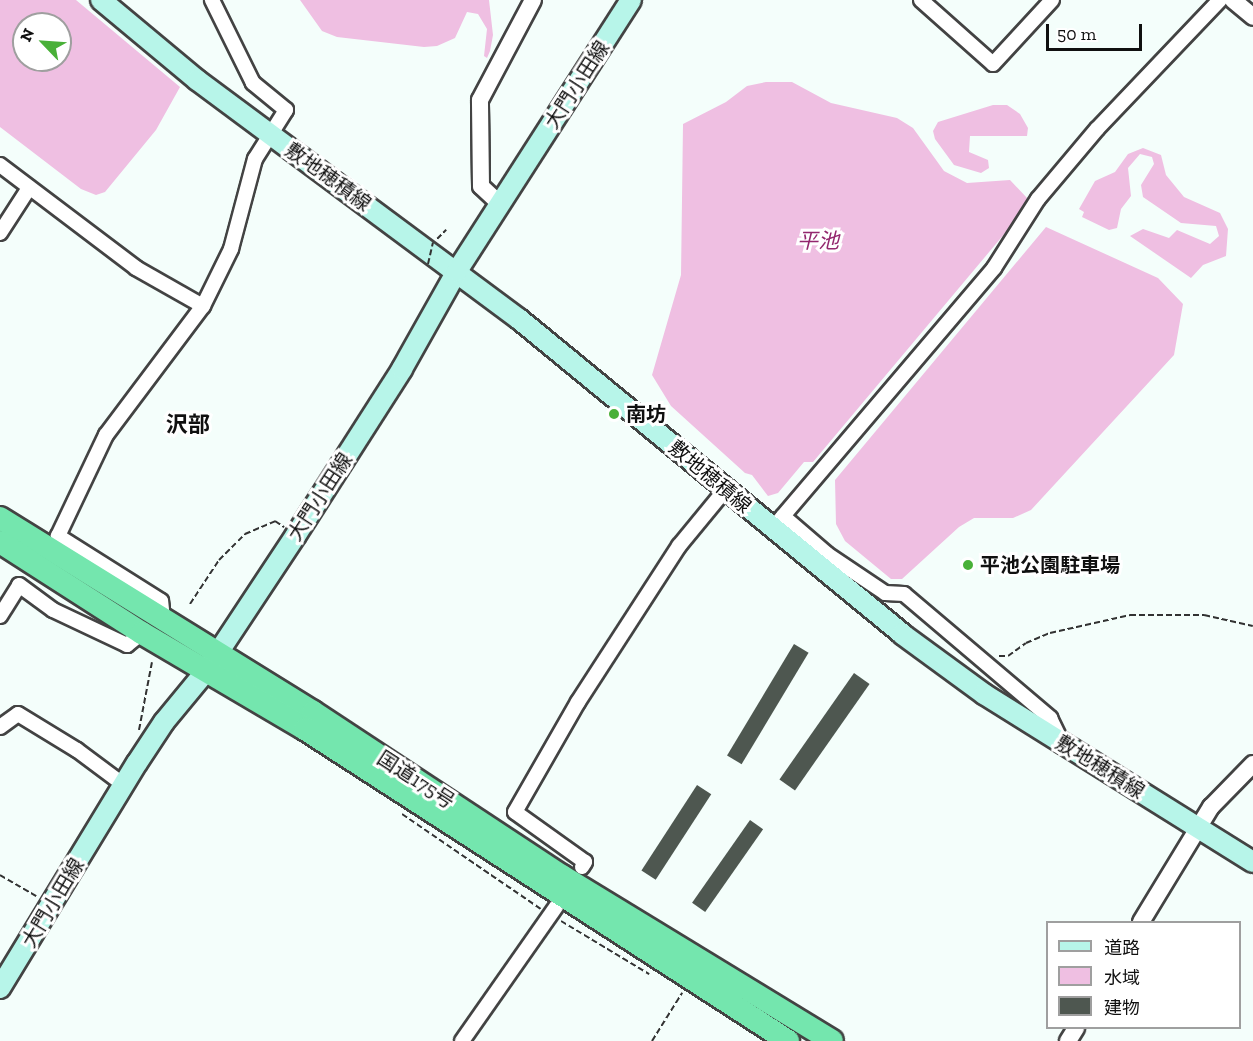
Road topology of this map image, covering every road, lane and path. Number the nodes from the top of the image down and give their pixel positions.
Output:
1 (101, 0) edge
2 (212, 0) edge
3 (533, 0) edge
4 (631, 0) edge
5 (921, 0) edge
6 (1052, 0) edge
7 (1220, 0) edge
8 (1233, 0) edge
9 (1253, 17) edge
10 (268, 134) junction
11 (0, 165) edge
12 (29, 188) junction
13 (500, 204) junction
14 (446, 230) dead end
15 (0, 233) edge
16 (428, 264) dead end
17 (457, 271) junction
18 (203, 306) junction
19 (725, 490) junction
20 (0, 518) edge
21 (778, 523) junction
22 (296, 535) junction
23 (0, 542) edge
24 (190, 604) dead end
25 (0, 615) edge
26 (163, 620) junction
27 (1253, 626) edge
28 (142, 633) junction
29 (219, 652) junction
30 (977, 656) junction
31 (152, 662) dead end
32 (206, 671) junction
33 (0, 710) edge
34 (2, 726) edge
35 (139, 734) dead end
36 (1062, 743) junction
37 (1253, 764) edge
38 (124, 785) junction
39 (1198, 828) junction
40 (1253, 862) edge
41 (582, 867) dead end
42 (0, 875) edge
43 (52, 905) junction
44 (556, 907) dead end
45 (1142, 921) edge
46 (0, 988) edge
47 (682, 993) dead end
48 (462, 1041) edge
49 (652, 1041) edge
50 (788, 1041) edge
51 (832, 1041) edge

1 - 10 main road, 敷地穂積線
2 - 10 street
3 - 13 street
4 - 13 main road, 大門小田線
5 - 6 street
7 - 21 street
8 - 9 street
10 - 17 main road, 敷地穂積線
10 - 18 street
11 - 12 street
12 - 15 street
12 - 18 street
13 - 17 main road, 大門小田線
14 - 16 path, bridge
17 - 19 main road, 敷地穂積線
17 - 22 main road, 大門小田線
18 - 26 street
19 - 21 main road, 敷地穂積線
19 - 41 street
20 - 26 highway, 国道175号
21 - 30 street
21 - 36 main road, 敷地穂積線
22 - 24 path
22 - 29 main road, 大門小田線
23 - 28 highway, 国道175号
25 - 28 street
26 - 29 highway, 国道175号
27 - 30 path
28 - 32 highway, 国道175号
29 - 32 main road, 大門小田線
29 - 51 highway, 国道175号
30 - 36 street
31 - 35 path
32 - 38 main road, 大門小田線
32 - 50 highway, 国道175号
33 - 34 street
34 - 38 street
36 - 39 main road, 敷地穂積線
37 - 39 street
38 - 43 main road, 大門小田線
39 - 40 main road, 敷地穂積線
39 - 45 street
42 - 43 path
43 - 46 main road, 大門小田線
44 - 48 street
47 - 49 path

